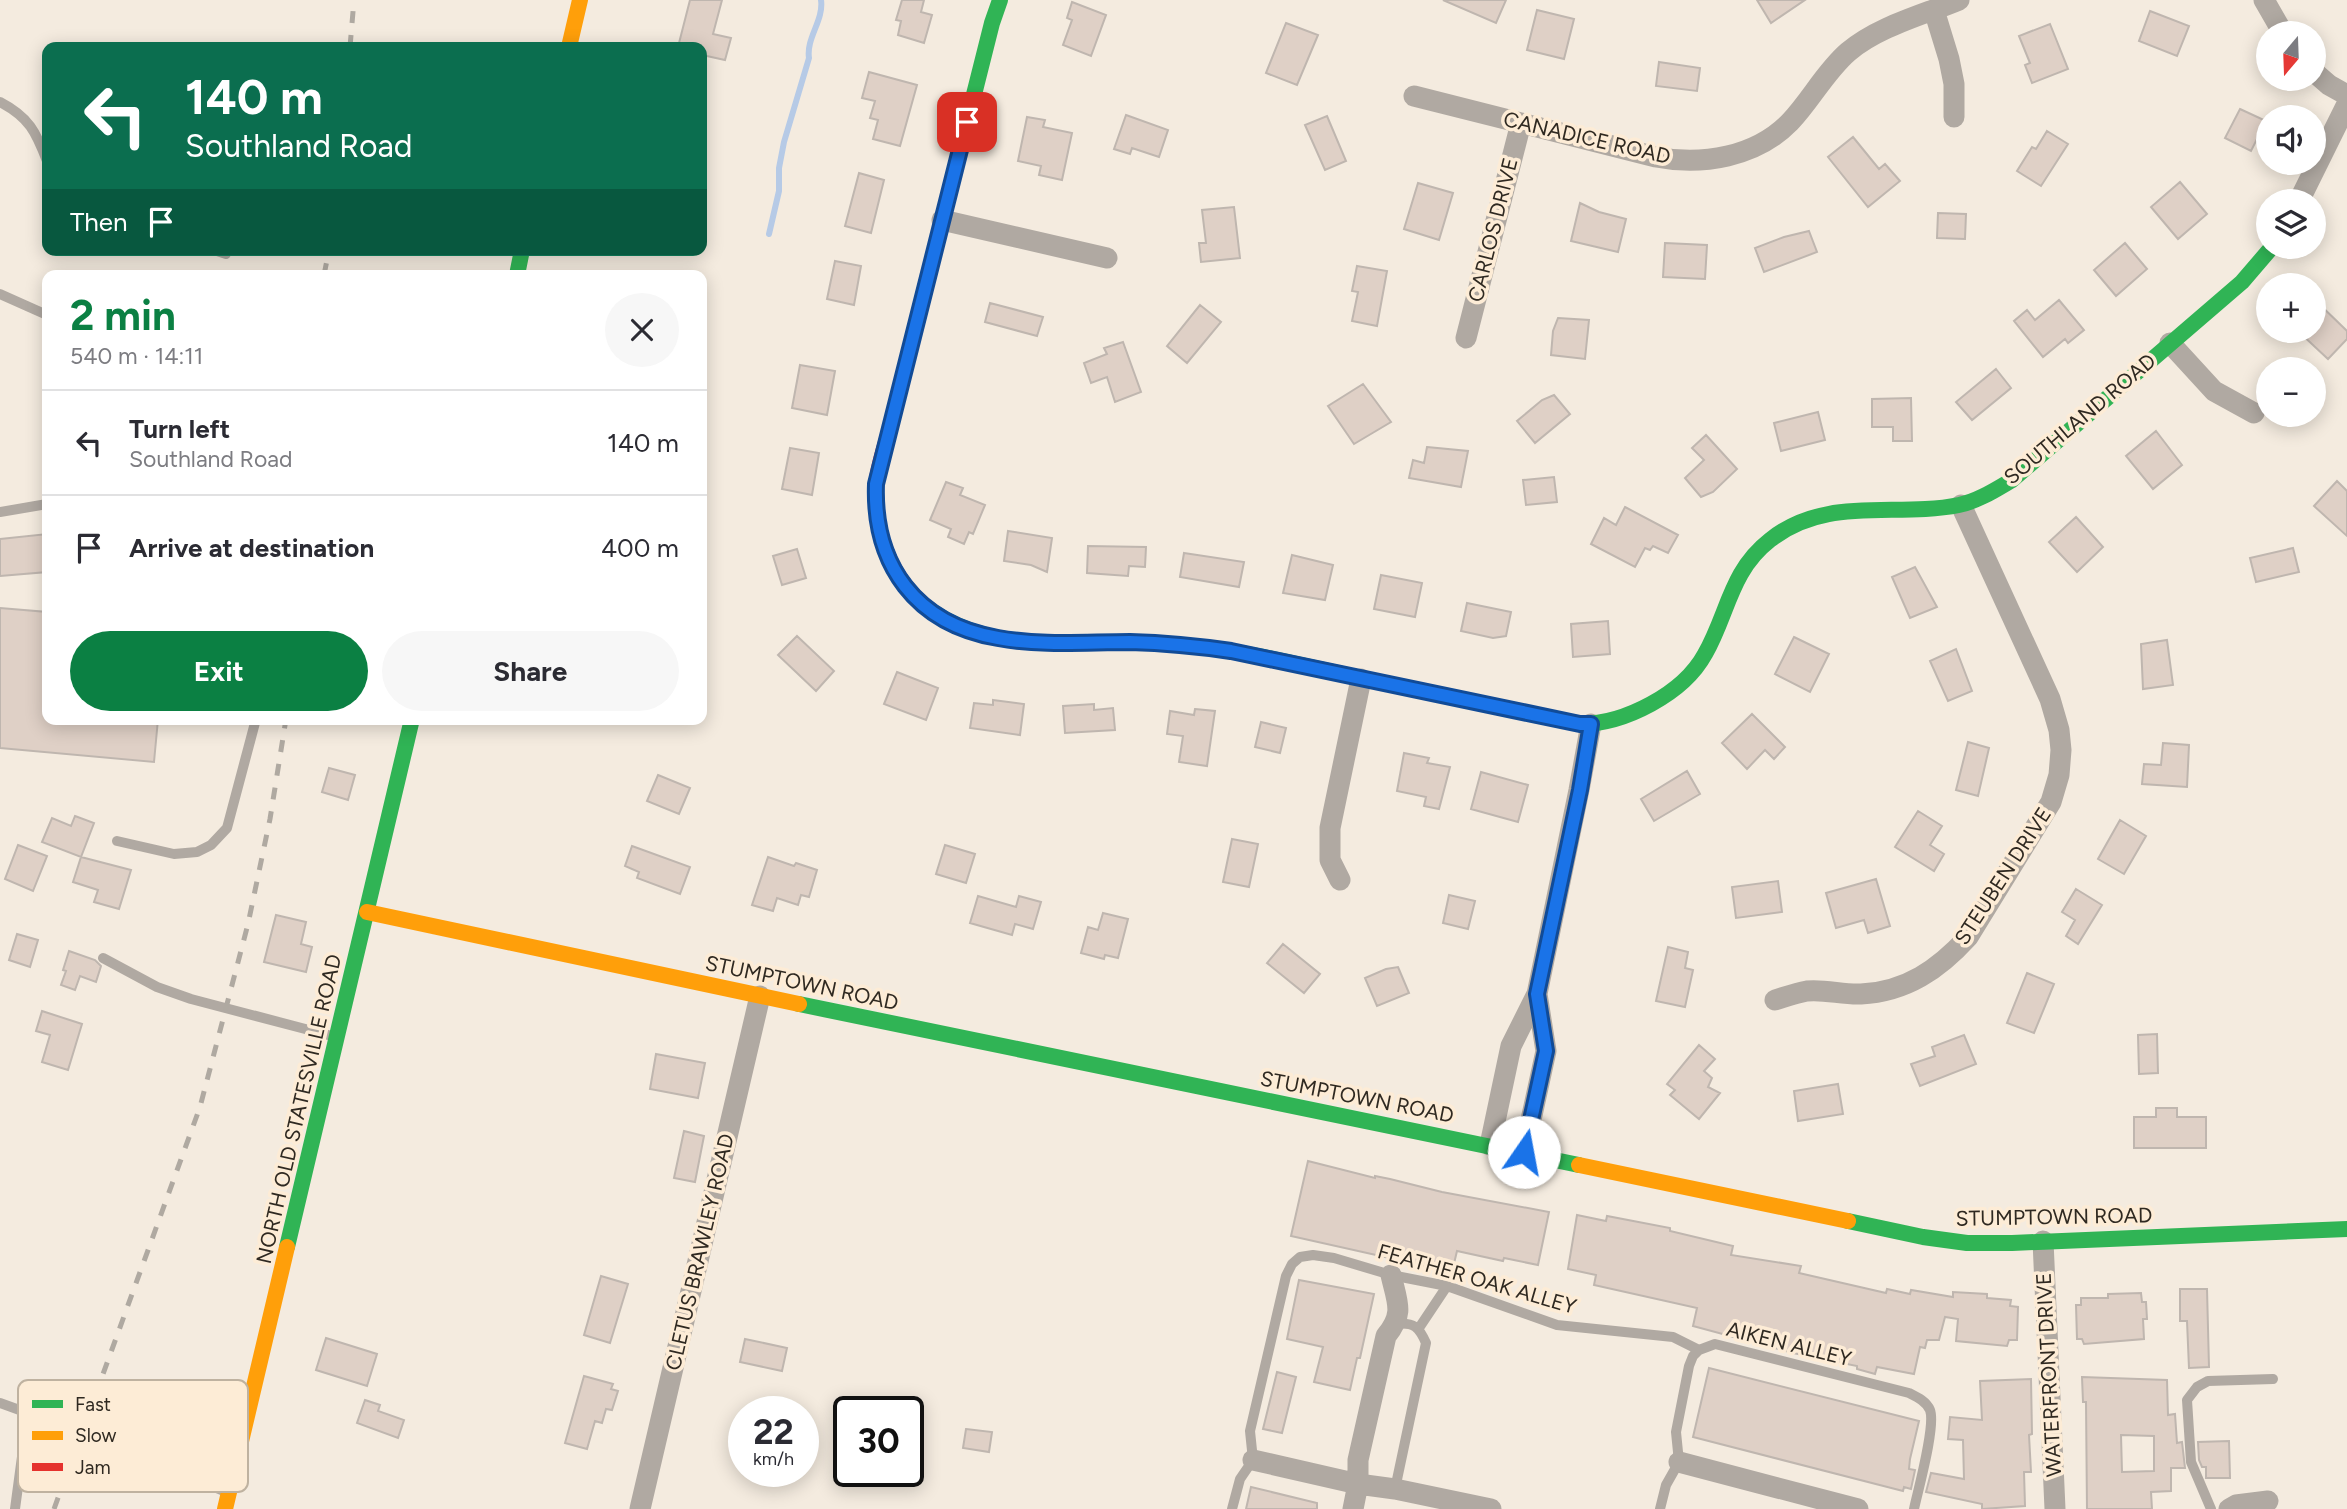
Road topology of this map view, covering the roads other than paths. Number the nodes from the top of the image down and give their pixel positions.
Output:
1 (580, 0) edge
2 (1000, 0) edge
3 (1959, 0) edge
4 (2264, 0) edge
5 (1934, 10) junction
6 (2276, 21) edge
7 (570, 42) edge
8 (2326, 82) edge
9 (2347, 95) edge
10 (1414, 96) dead end
11 (0, 102) edge
12 (2347, 104) edge
13 (1954, 117) dead end
14 (1521, 123) junction
15 (42, 148) edge
16 (2305, 189) edge
17 (942, 220) junction
18 (1107, 258) dead end
19 (2262, 259) edge
20 (0, 295) edge
21 (42, 313) edge
22 (1466, 338) dead end
23 (2170, 343) junction
24 (2254, 413) dead end
25 (42, 504) edge
26 (1961, 505) junction
27 (0, 512) edge
28 (1361, 679) junction
29 (1591, 724) junction
30 (254, 725) edge
31 (411, 725) edge
32 (117, 841) dead end
33 (1340, 880) dead end
34 (367, 912) junction
35 (103, 958) dead end
36 (1537, 994) junction
37 (760, 996) junction
38 (1775, 1000) dead end
39 (338, 1037) junction
40 (1490, 1145) junction
41 (1524, 1152) junction
42 (2347, 1229) edge
43 (2043, 1241) junction
44 (1391, 1275) junction
45 (1447, 1286) junction
46 (1396, 1324) junction
47 (1419, 1328) junction
48 (1699, 1350) junction
49 (2273, 1379) dead end
50 (0, 1403) edge
51 (18, 1409) edge
52 (248, 1413) edge
53 (1253, 1460) junction
54 (1679, 1462) junction
55 (1358, 1484) junction
56 (18, 1487) edge
57 (1395, 1489) junction
58 (207, 1492) edge
59 (227, 1501) edge
60 (2267, 1501) dead end
61 (1812, 1503) edge
62 (1465, 1506) edge
63 (15, 1509) edge
64 (640, 1509) edge
65 (1232, 1509) edge
66 (1353, 1509) edge
67 (1491, 1509) edge
68 (1660, 1509) edge
69 (1858, 1509) edge
70 (1914, 1509) edge
71 (2055, 1509) edge
72 (2211, 1509) edge
73 (2229, 1509) edge

1 - 7 street
2 - 17 street, SOUTHLAND ROAD
3 - 5 street, CANADICE ROAD
4 - 6 street
5 - 13 street
5 - 14 street, CANADICE ROAD
8 - 9 street
10 - 14 street, CANADICE ROAD
11 - 15 lane
12 - 16 street
14 - 22 street, CARLOS DRIVE
17 - 18 street
17 - 28 street, SOUTHLAND ROAD
19 - 23 street, SOUTHLAND ROAD
20 - 21 lane
23 - 24 street
23 - 26 street, SOUTHLAND ROAD
25 - 27 lane
26 - 29 street, SOUTHLAND ROAD
26 - 38 street, STEUBEN DRIVE
28 - 29 street, SOUTHLAND ROAD
28 - 33 street
29 - 36 street
30 - 32 lane
31 - 34 street, NORTH OLD STATESVILLE ROAD
34 - 37 street, STUMPTOWN ROAD
34 - 39 street, NORTH OLD STATESVILLE ROAD
35 - 39 lane
36 - 40 street
36 - 41 street
37 - 40 street, STUMPTOWN ROAD
37 - 64 street, CLETUS BRAWLEY ROAD
39 - 52 street, NORTH OLD STATESVILLE ROAD
40 - 41 street, STUMPTOWN ROAD
41 - 43 street, STUMPTOWN ROAD
42 - 43 street, STUMPTOWN ROAD
43 - 71 street, WATERFRONT DRIVE
44 - 45 lane, FEATHER OAK ALLEY
44 - 46 street
44 - 53 lane, FEATHER OAK ALLEY
45 - 47 lane
45 - 48 lane, FEATHER OAK ALLEY
46 - 47 lane
46 - 55 street
47 - 57 lane
48 - 54 lane, AIKEN ALLEY
48 - 70 lane, AIKEN ALLEY
49 - 72 lane
50 - 51 lane
53 - 55 street
53 - 65 lane
54 - 61 street
54 - 68 lane, AIKEN ALLEY
55 - 57 street
55 - 66 street
56 - 63 lane
57 - 62 street
58 - 59 lane
60 - 73 street
61 - 69 street
62 - 67 street

